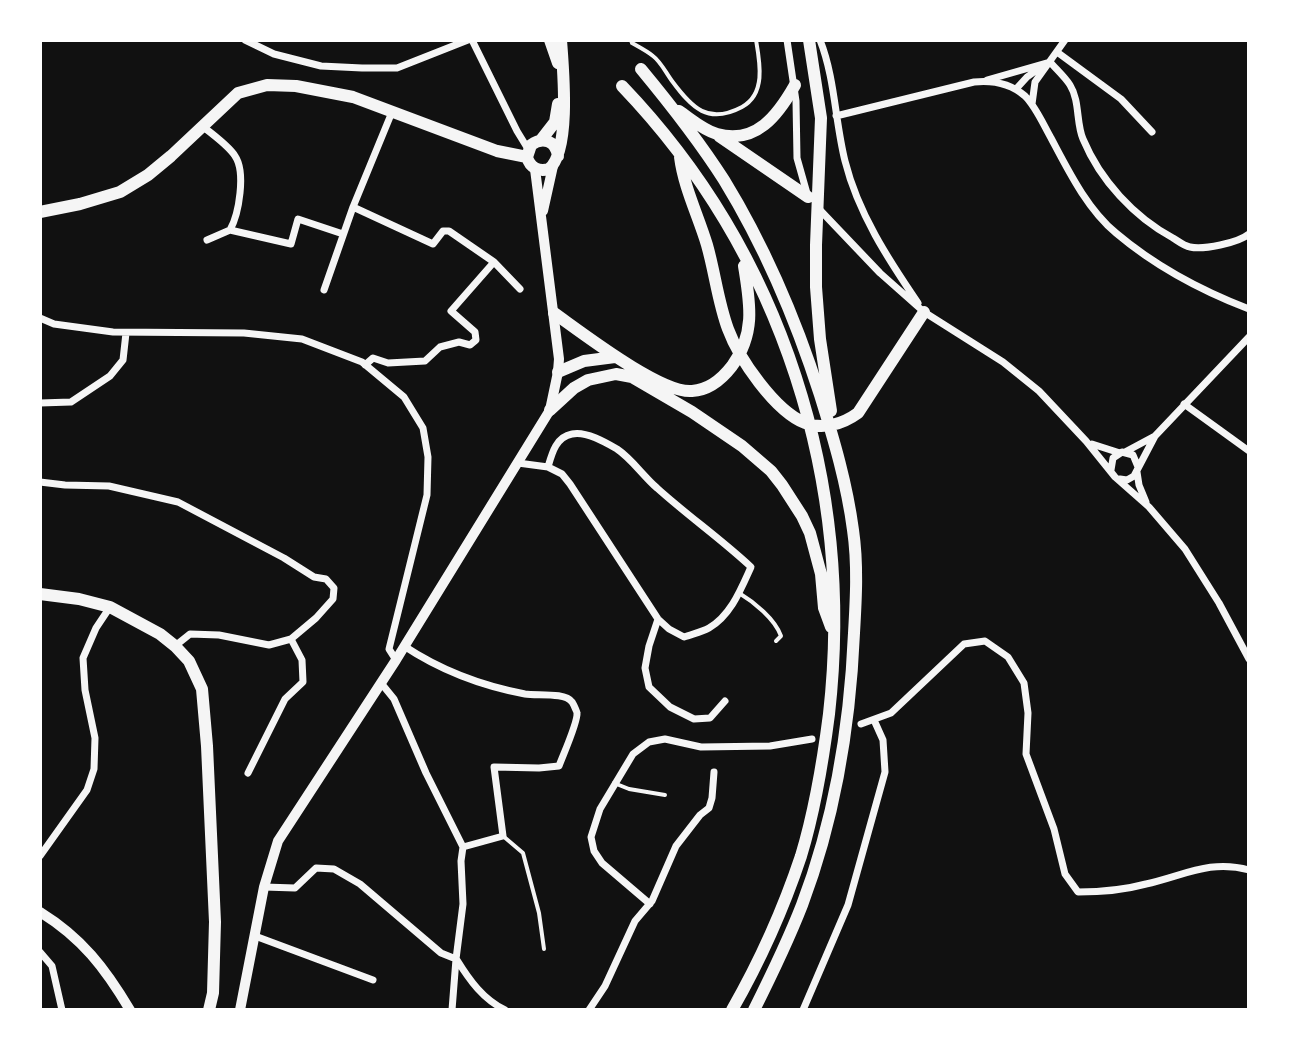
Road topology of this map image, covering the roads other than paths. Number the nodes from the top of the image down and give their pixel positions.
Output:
1 (245, 40) edge
2 (550, 40) edge
3 (561, 40) edge
4 (631, 40) edge
5 (756, 40) edge
6 (787, 40) edge
7 (809, 40) edge
8 (820, 40) edge
9 (1065, 40) edge
10 (466, 41) edge
11 (1057, 52) junction
12 (1050, 62) junction
13 (641, 69) dead end
14 (563, 78) junction
15 (982, 81) junction
16 (795, 85) junction
17 (622, 86) dead end
18 (1016, 89) junction
19 (1032, 104) junction
20 (671, 106) junction
21 (392, 112) junction
22 (836, 116) junction
23 (202, 126) junction
24 (1152, 132) dead end
25 (715, 133) junction
26 (541, 140) junction
27 (528, 153) junction
28 (680, 154) junction
29 (556, 161) junction
30 (535, 169) junction
31 (808, 197) junction
32 (353, 207) junction
33 (40, 212) edge
34 (542, 216) junction
35 (230, 230) junction
36 (343, 234) junction
37 (1249, 234) edge
38 (207, 240) dead end
39 (741, 251) junction
40 (494, 262) junction
41 (520, 289) dead end
42 (324, 290) dead end
43 (1249, 309) edge
44 (924, 312) junction
45 (554, 313) junction
46 (40, 318) edge
47 (126, 333) junction
48 (1249, 337) edge
49 (615, 357) junction
50 (365, 365) junction
51 (558, 372) junction
52 (40, 403) edge
53 (1184, 404) junction
54 (550, 410) junction
55 (1155, 436) junction
56 (1086, 441) junction
57 (837, 449) junction
58 (1249, 451) edge
59 (1122, 452) junction
60 (518, 463) junction
61 (548, 467) junction
62 (1111, 470) junction
63 (1138, 470) junction
64 (1118, 478) junction
65 (40, 482) edge
66 (1149, 507) junction
67 (739, 593) junction
68 (40, 594) edge
69 (110, 607) junction
70 (658, 619) junction
71 (835, 637) junction
72 (291, 639) junction
73 (776, 641) dead end
74 (175, 646) junction
75 (404, 646) junction
76 (1249, 659) edge
77 (396, 660) junction
78 (381, 683) junction
79 (725, 701) dead end
80 (874, 720) junction
81 (861, 724) dead end
82 (812, 739) dead end
83 (714, 772) dead end
84 (248, 773) dead end
85 (614, 783) junction
86 (665, 795) dead end
87 (503, 836) junction
88 (463, 847) junction
89 (40, 856) edge
90 (1249, 870) edge
91 (264, 887) junction
92 (650, 904) junction
93 (40, 912) edge
94 (255, 936) junction
95 (544, 949) dead end
96 (40, 952) edge
97 (456, 959) junction
98 (373, 980) dead end
99 (208, 1009) edge
100 (62, 1010) edge
101 (130, 1010) edge
102 (240, 1010) edge
103 (452, 1010) edge
104 (505, 1010) edge
105 (589, 1010) edge
106 (732, 1010) edge
107 (754, 1010) edge
108 (803, 1010) edge

1 - 10 street
2 - 14 main road
3 - 14 main road
4 - 5 lane
6 - 16 street
7 - 57 main road
8 - 22 street
9 - 11 street
10 - 27 street
11 - 12 street
11 - 24 street
12 - 15 street
12 - 18 street
12 - 19 street
12 - 37 street
13 - 20 main road
14 - 26 main road
14 - 29 main road
15 - 18 street
15 - 22 street
16 - 25 main road
16 - 31 street
17 - 28 main road
18 - 19 street
19 - 43 street
20 - 25 main road
20 - 57 main road
21 - 23 main road
21 - 27 main road
21 - 32 street
22 - 44 street
23 - 33 main road
23 - 35 street
25 - 31 main road
26 - 27 main road
26 - 29 main road
27 - 30 main road
28 - 39 main road
28 - 44 main road
29 - 30 main road
29 - 34 main road
30 - 34 main road
31 - 44 street
32 - 36 street
32 - 40 street
34 - 45 main road
35 - 36 street
35 - 38 street
36 - 42 street
39 - 49 main road
39 - 71 main road
40 - 41 street
40 - 50 street
44 - 56 street
45 - 49 main road
45 - 51 main road
46 - 47 street
47 - 50 street
47 - 52 street
48 - 53 street
49 - 51 main road
50 - 77 street
51 - 54 main road
53 - 55 street
53 - 58 street
54 - 60 main road
54 - 71 main road
55 - 59 street
55 - 63 street
56 - 59 street
56 - 62 street
57 - 107 main road
59 - 62 street
59 - 63 street
60 - 61 street
60 - 75 main road
61 - 67 street
61 - 70 street
62 - 64 street
63 - 64 street
63 - 66 street
64 - 66 street
65 - 72 street
66 - 76 street
67 - 70 street
67 - 73 lane
68 - 69 main road
69 - 74 main road
69 - 89 street
70 - 79 street
71 - 106 main road
72 - 74 street
72 - 84 street
74 - 99 main road
75 - 77 main road
75 - 87 street
77 - 78 main road
78 - 88 street
78 - 91 main road
80 - 81 street
80 - 90 street
80 - 108 street
82 - 85 street
83 - 92 street
85 - 86 lane
85 - 92 street
87 - 88 street
87 - 95 lane
88 - 97 street
91 - 94 main road
91 - 97 street
92 - 105 street
93 - 101 main road
94 - 98 street
94 - 102 main road
96 - 100 street
97 - 103 street
97 - 104 street

